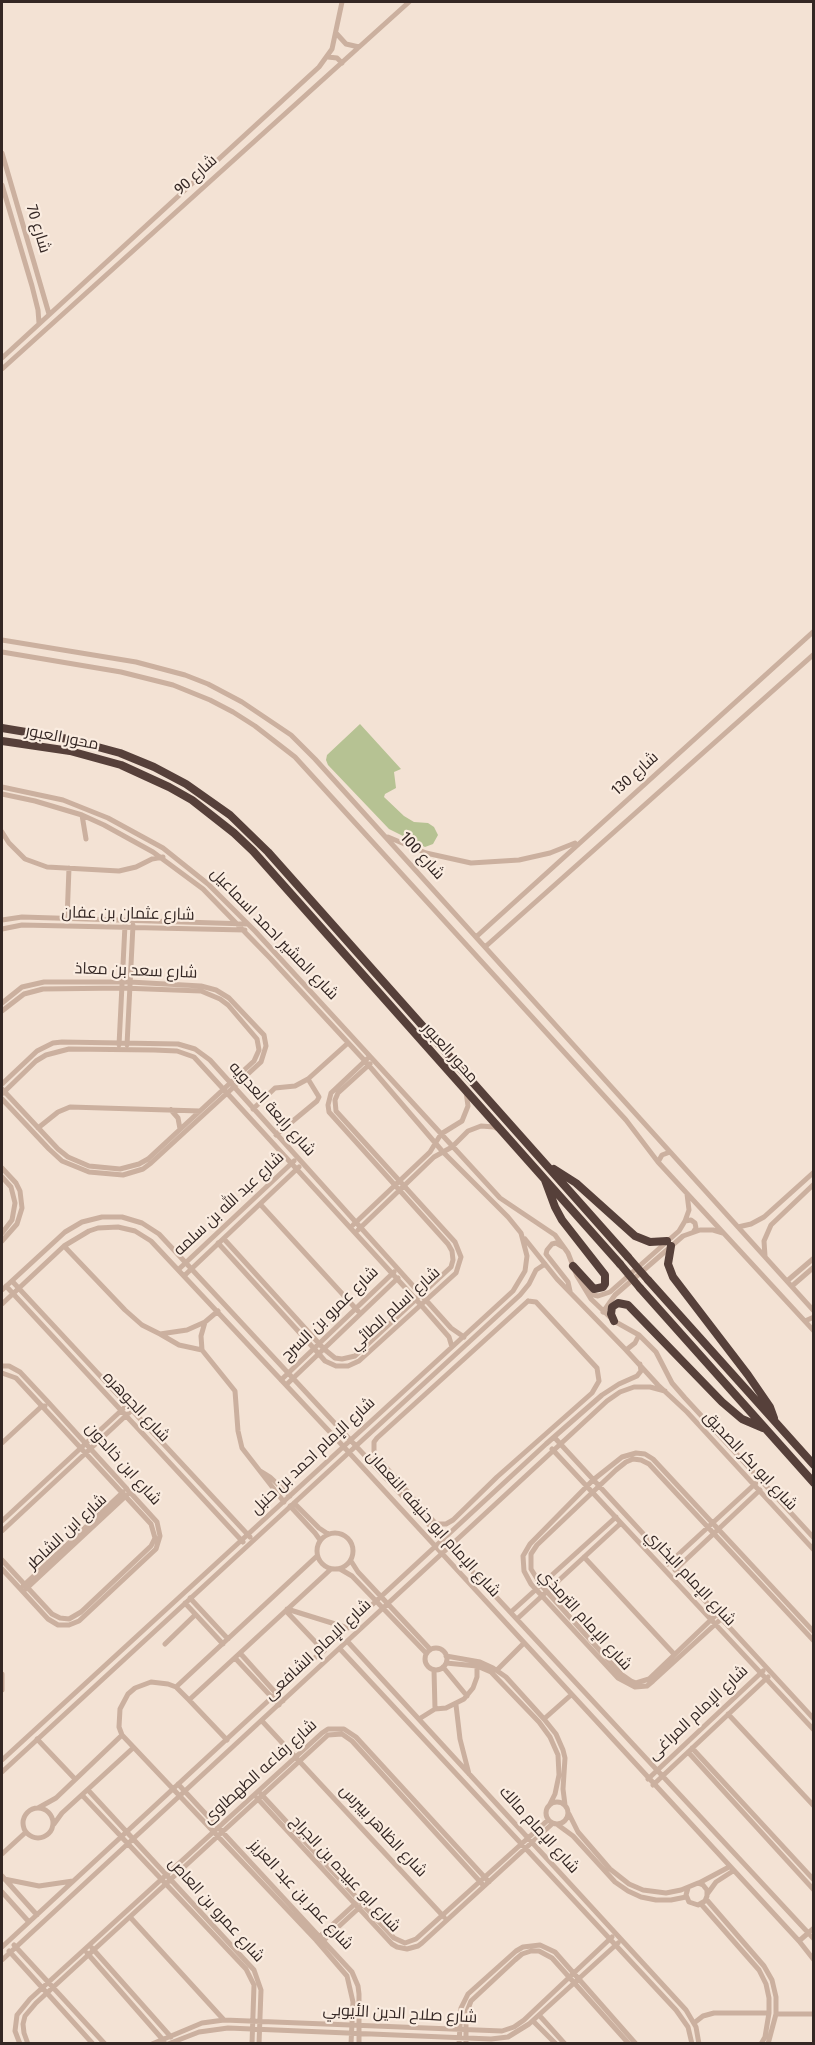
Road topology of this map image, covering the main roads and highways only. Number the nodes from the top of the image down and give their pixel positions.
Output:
1 (2, 728) edge
2 (2, 741) edge
3 (549, 1167) junction
4 (545, 1178) junction
5 (573, 1266) road end
6 (614, 1321) road end
7 (775, 1422) junction
8 (765, 1429) junction
9 (813, 1465) edge
10 (813, 1482) edge

1 - 3 highway, محور العبور
2 - 4 highway, محور العبور
3 - 7 highway, محور العبور, bridge
3 - 7 highway
4 - 5 highway
4 - 8 highway, محور العبور, bridge
6 - 8 highway
7 - 9 highway, محور العبور
8 - 10 highway, محور العبور

